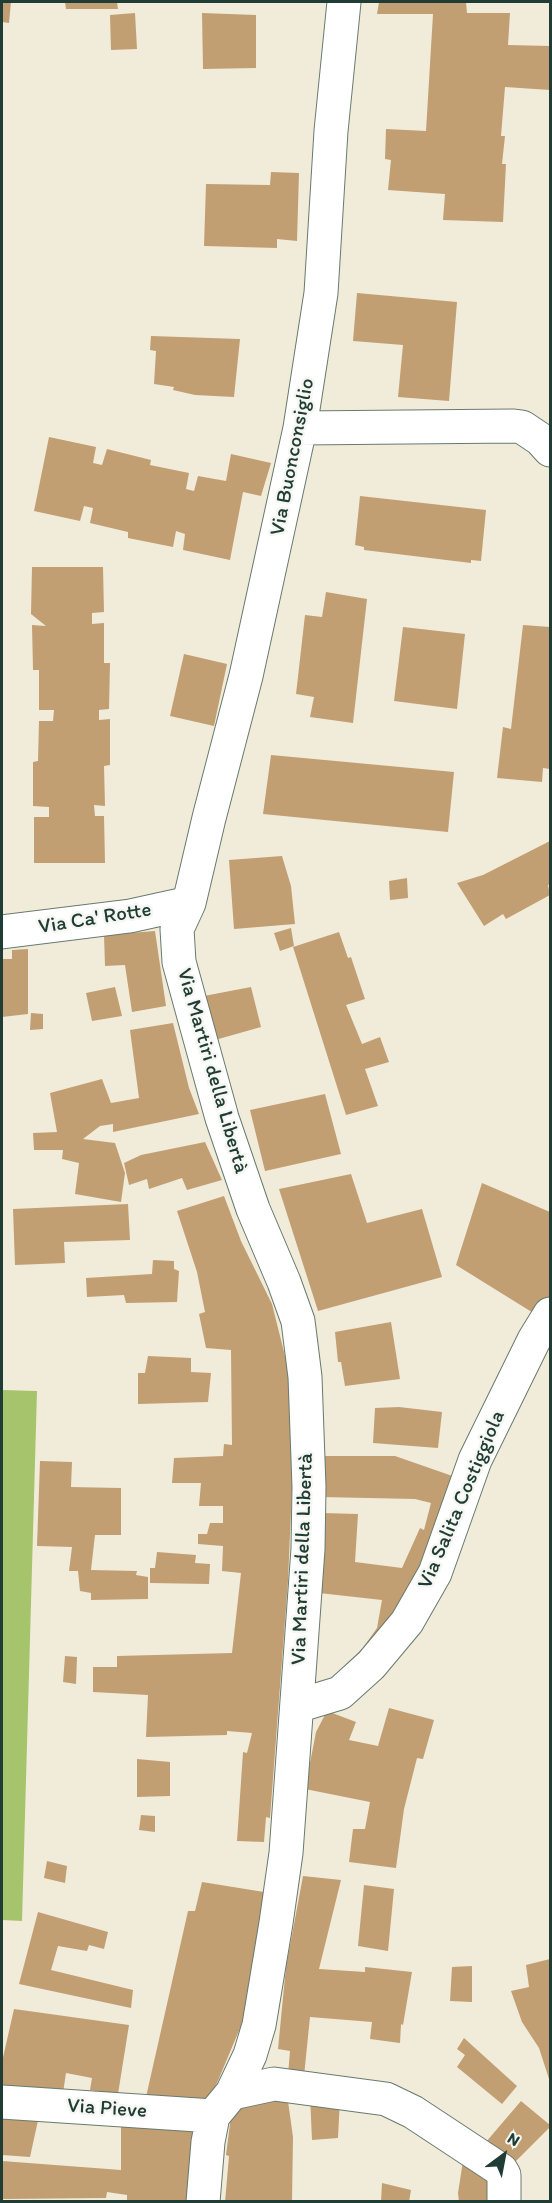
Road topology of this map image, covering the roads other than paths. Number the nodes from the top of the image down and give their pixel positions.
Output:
1 (344, 2) edge
2 (536, 427) edge
3 (300, 428) junction
4 (550, 450) edge
5 (189, 903) junction
6 (2, 932) edge
7 (550, 1314) edge
8 (297, 1706) junction
9 (2, 2102) edge
10 (223, 2104) junction
11 (203, 2202) edge
12 (504, 2202) edge

1 - 3 street, Via Buonconsiglio
2 - 3 street
2 - 4 street
3 - 5 street, Via Buonconsiglio
5 - 6 street, Via Ca' Rotte
5 - 8 street, Via Martiri della Libertà
7 - 8 street, Via Salita Costiggiola
8 - 10 street, Via Martiri della Libertà
9 - 10 street, Via Pieve
10 - 11 street, Via Martiri della Libertà
10 - 12 street, Via Pieve

